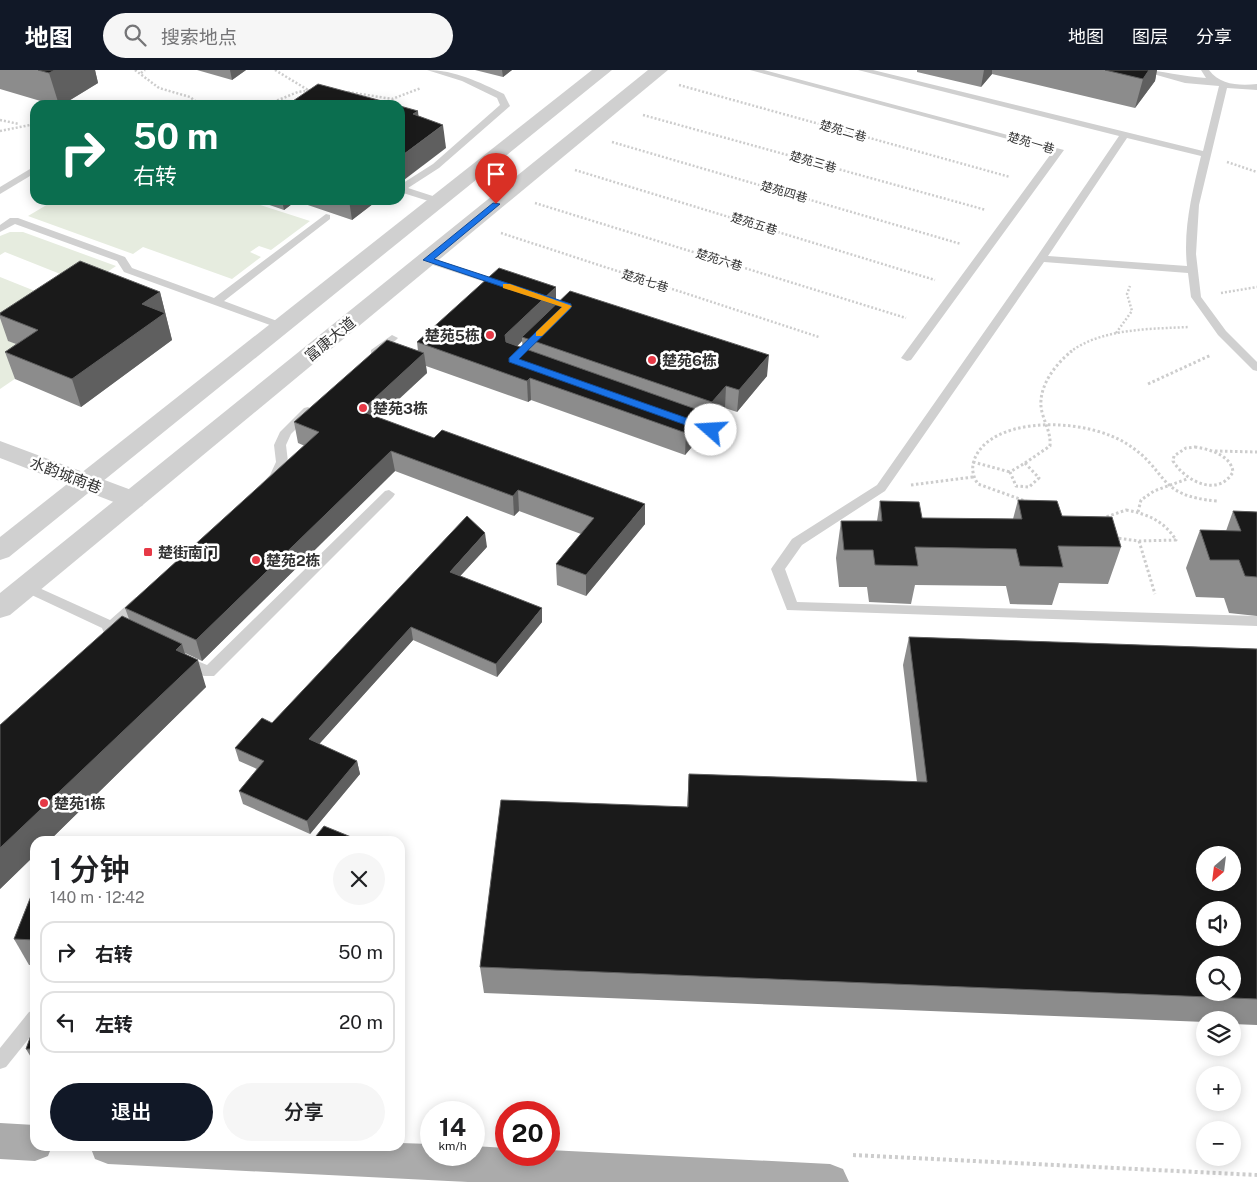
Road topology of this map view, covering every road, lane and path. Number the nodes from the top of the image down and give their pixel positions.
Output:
1 (135, 70) edge
2 (145, 70) edge
3 (275, 70) edge
4 (431, 70) edge
5 (603, 70) edge
6 (754, 70) edge
7 (862, 70) edge
8 (1143, 70) edge
9 (1205, 70) edge
10 (141, 73) junction
11 (446, 74) junction
12 (655, 74) edge
13 (1220, 83) junction
14 (1257, 87) edge
15 (309, 90) junction
16 (315, 90) edge
17 (344, 91) edge
18 (194, 100) edge
19 (278, 100) edge
20 (615, 107) junction
21 (0, 120) edge
22 (30, 124) edge
23 (25, 125) junction
24 (0, 131) edge
25 (583, 133) junction
26 (1124, 134) junction
27 (1207, 155) junction
28 (548, 162) junction
29 (30, 172) edge
30 (1257, 172) edge
31 (1035, 184) junction
32 (405, 186) edge
33 (0, 191) edge
34 (405, 191) edge
35 (508, 195) junction
36 (440, 202) junction
37 (326, 217) dead end
38 (1010, 217) junction
39 (472, 224) junction
40 (0, 229) edge
41 (985, 252) junction
42 (428, 260) junction
43 (1041, 260) junction
44 (1151, 267) junction
45 (1193, 270) junction
46 (1257, 286) edge
47 (511, 287) edge
48 (959, 287) junction
49 (1196, 297) junction
50 (216, 302) junction
51 (281, 326) junction
52 (931, 326) junction
53 (1217, 326) junction
54 (1116, 334) junction
55 (819, 337) dead end
56 (392, 338) dead end
57 (1234, 345) junction
58 (907, 358) dead end
59 (363, 363) edge
60 (1257, 368) edge
61 (1148, 384) dead end
62 (319, 401) edge
63 (675, 418) edge
64 (1048, 426) junction
65 (711, 430) dead end
66 (0, 449) edge
67 (1214, 451) junction
68 (1257, 452) edge
69 (973, 462) junction
70 (1024, 462) junction
71 (1010, 472) junction
72 (973, 477) junction
73 (1188, 478) junction
74 (87, 482) junction
75 (1169, 486) junction
76 (881, 488) junction
77 (261, 490) edge
78 (389, 494) dead end
79 (133, 500) junction
80 (1217, 501) dead end
81 (1032, 504) edge
82 (1138, 512) junction
83 (1139, 541) junction
84 (0, 551) edge
85 (26, 588) junction
86 (154, 588) edge
87 (0, 608) edge
88 (1162, 619) junction
89 (1257, 622) edge
90 (112, 627) junction
91 (130, 635) edge
92 (97, 640) edge
93 (174, 656) edge
94 (30, 1024) edge
95 (0, 1061) edge
96 (0, 1141) edge
97 (30, 1143) edge
98 (294, 1151) edge
99 (839, 1168) edge
100 (1257, 1175) edge

1 - 10 path
2 - 10 path
3 - 15 path
4 - 11 lane
5 - 36 street
6 - 31 lane, 楚苑一巷
7 - 26 lane
8 - 13 lane
9 - 13 lane
10 - 18 path
11 - 17 path
11 - 32 lane
12 - 20 street, 富康大道
12 - 31 path, 楚苑二巷
13 - 14 lane
13 - 27 lane
15 - 16 path
15 - 19 path
20 - 25 street, 富康大道
20 - 38 path, 楚苑三巷
21 - 23 path
22 - 23 path
23 - 24 path
25 - 28 street, 富康大道
25 - 41 path, 楚苑四巷
26 - 27 lane
26 - 43 lane
27 - 30 path
27 - 45 lane
28 - 35 street, 富康大道
28 - 48 path, 楚苑五巷
29 - 33 lane
31 - 38 lane, 楚苑一巷
34 - 36 lane
35 - 39 street, 富康大道
35 - 52 path, 楚苑六巷
36 - 51 street
37 - 50 lane
38 - 41 lane, 楚苑一巷
39 - 42 street, 富康大道
39 - 55 path, 楚苑七巷
40 - 50 lane
41 - 48 lane, 楚苑一巷
42 - 47 lane
42 - 79 street, 富康大道
43 - 44 lane
43 - 76 lane
44 - 45 lane
44 - 54 path
45 - 49 lane
46 - 49 path
48 - 52 lane, 楚苑一巷
49 - 53 lane
50 - 51 lane
51 - 74 street
52 - 58 lane, 楚苑一巷
53 - 54 path
53 - 57 lane
54 - 64 path
56 - 59 lane
57 - 60 lane
57 - 61 path
62 - 77 lane
63 - 65 lane
64 - 69 path
64 - 70 path
64 - 75 path
66 - 74 street, 水韵城南巷
67 - 68 path
67 - 73 path
67 - 73 path
69 - 71 path
69 - 72 path
70 - 71 path
70 - 71 path
72 - 76 path
72 - 81 path
73 - 75 path
74 - 79 street, 水韵城南巷
74 - 84 street
75 - 80 path
75 - 82 path
76 - 88 lane
78 - 93 lane
79 - 85 street, 富康大道
82 - 83 path
82 - 83 path
83 - 88 path
85 - 87 street, 富康大道
85 - 90 lane
86 - 90 lane
88 - 89 lane
90 - 91 lane
90 - 92 lane
94 - 95 lane
96 - 97 main road
98 - 99 main road
99 - 100 path

